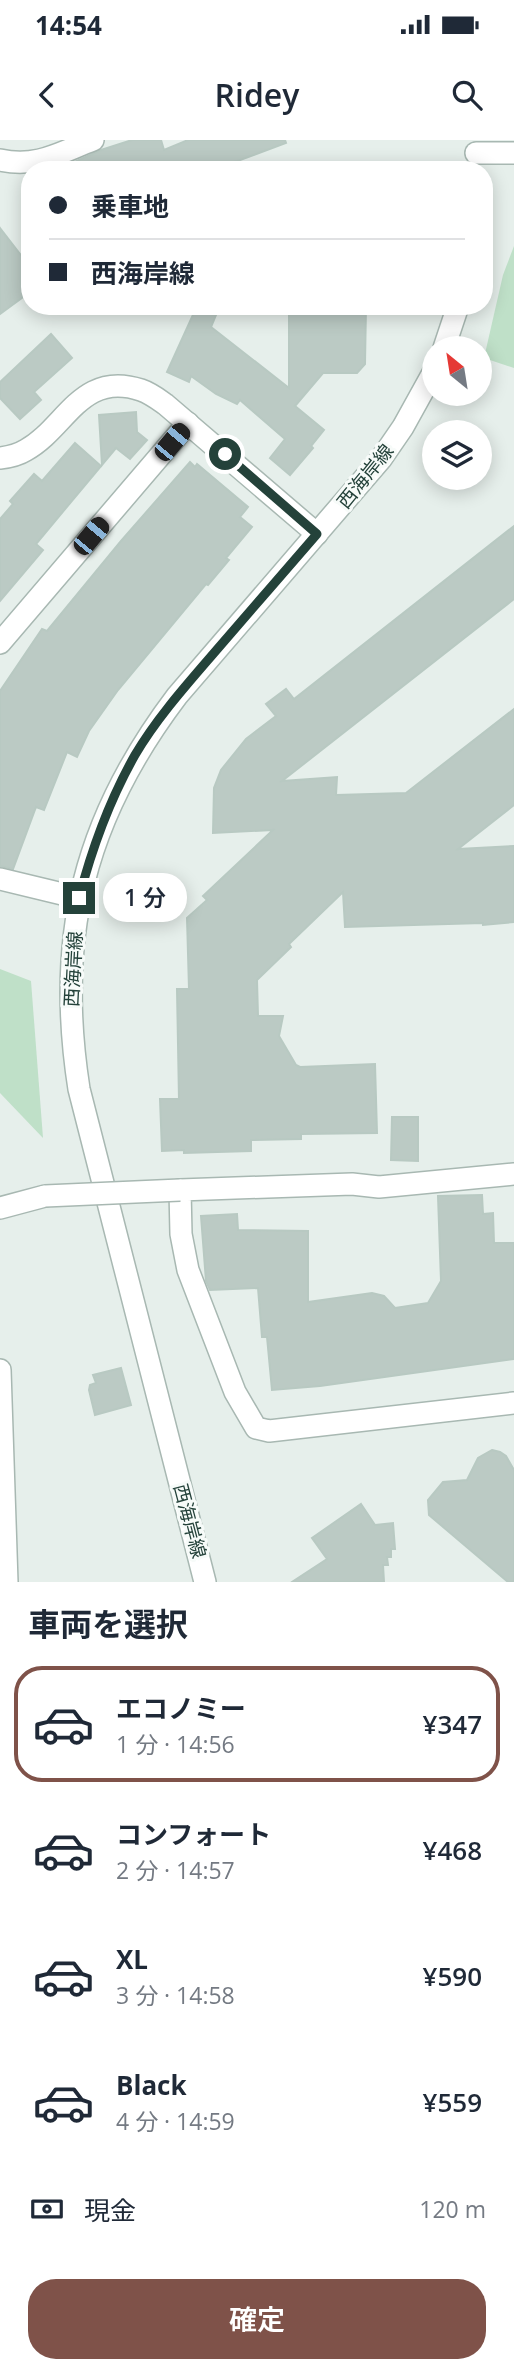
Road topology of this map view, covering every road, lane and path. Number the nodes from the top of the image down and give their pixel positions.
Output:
1 (93, 140) edge
2 (514, 153) edge
3 (475, 154) edge
4 (0, 160) edge
5 (40, 161) edge
6 (21, 163) edge
7 (455, 315) edge
8 (448, 336) edge
9 (422, 392) edge
10 (188, 423) junction
11 (0, 458) edge
12 (317, 534) junction
13 (0, 643) edge
14 (0, 879) edge
15 (79, 898) junction
16 (514, 1174) edge
17 (180, 1190) junction
18 (0, 1208) edge
19 (0, 1370) edge
20 (514, 1404) edge
21 (7, 1582) edge
22 (205, 1582) edge

1 - 5 street
2 - 3 street
4 - 6 street
7 - 8 street
9 - 12 street, 西海岸線
10 - 11 street
10 - 12 street
10 - 13 street
12 - 15 street, 西海岸線
14 - 15 street
15 - 22 street, 西海岸線
16 - 17 street
17 - 18 street, bridge
17 - 20 street
19 - 21 street

